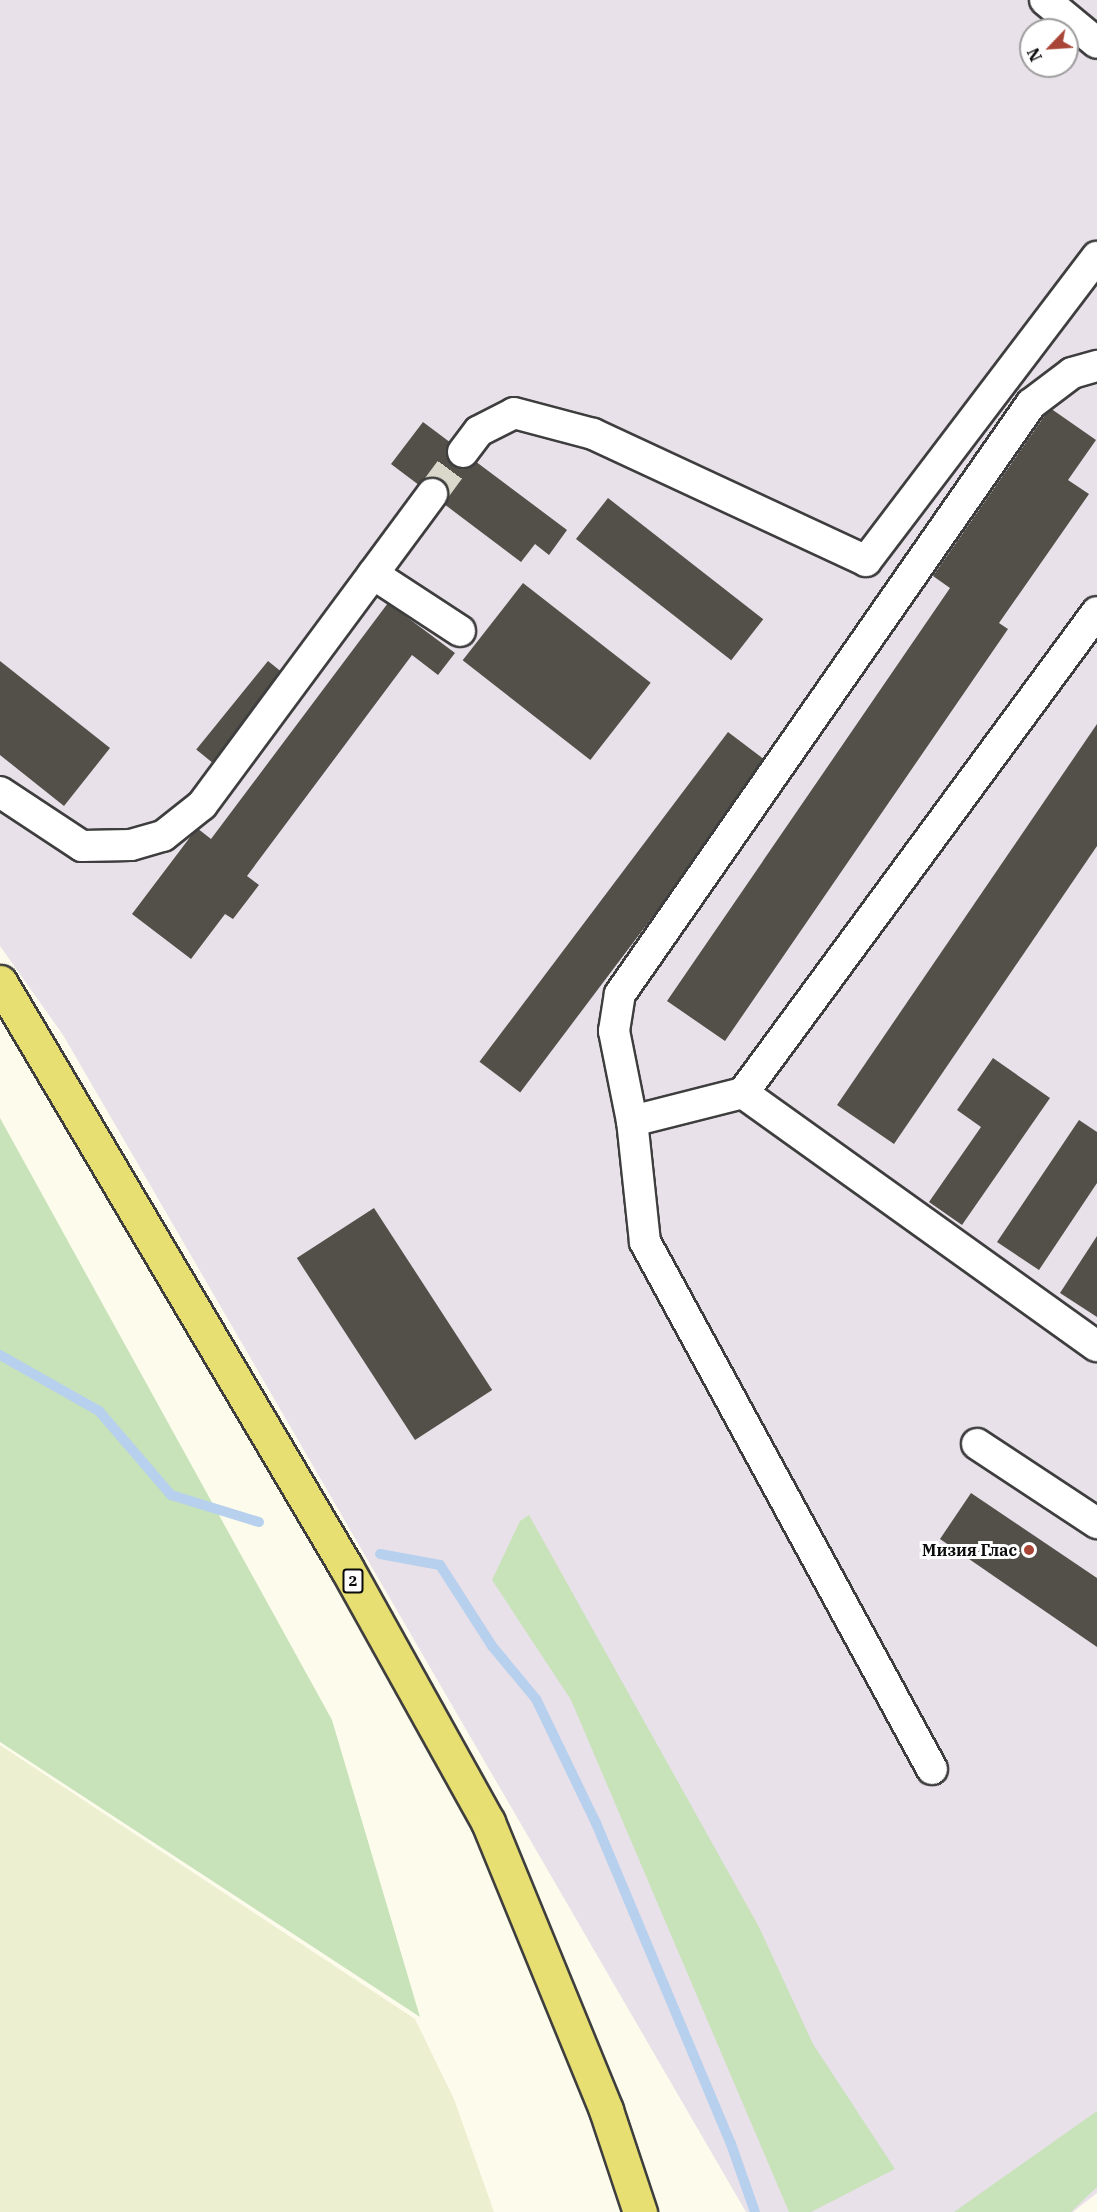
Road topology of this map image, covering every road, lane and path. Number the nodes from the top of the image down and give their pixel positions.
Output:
1 (1044, 0) edge
2 (1097, 43) edge
3 (1097, 257) edge
4 (1097, 366) edge
5 (464, 452) tunnel mouth
6 (432, 494) tunnel mouth
7 (373, 574) junction
8 (1097, 612) edge
9 (460, 631) dead end
10 (0, 792) edge
11 (0, 982) edge
12 (743, 1093) junction
13 (632, 1121) junction
14 (1097, 1346) edge
15 (977, 1444) dead end
16 (1097, 1523) edge
17 (932, 1769) dead end
18 (640, 2212) edge

1 - 2 street
3 - 5 street
4 - 13 street
6 - 7 street
7 - 9 street
7 - 10 street
8 - 12 street
11 - 18 main road, 2
12 - 13 street
12 - 14 street
13 - 17 street
15 - 16 street

